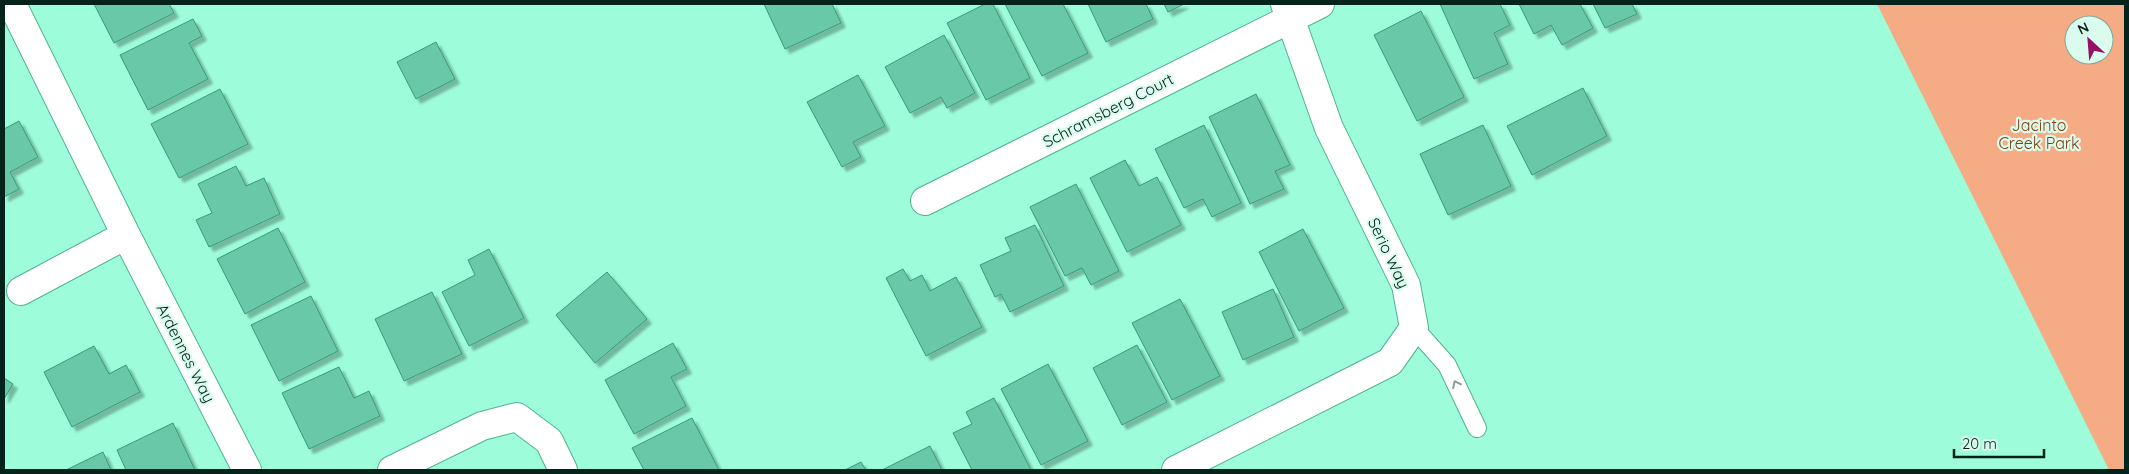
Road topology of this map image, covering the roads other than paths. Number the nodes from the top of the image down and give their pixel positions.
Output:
1 (12, 4) edge
2 (1320, 4) edge
3 (1288, 11) edge
4 (925, 201) dead end
5 (126, 235) junction
6 (21, 291) dead end
7 (1414, 328) junction
8 (1477, 428) dead end
9 (247, 470) edge
10 (392, 470) edge
11 (564, 470) edge
12 (1176, 470) edge

1 - 5 street, Ardennes Way
2 - 3 street, Schramsberg Court
3 - 4 street, Schramsberg Court
3 - 7 street, Serio Way
5 - 6 street
5 - 9 street, Ardennes Way
8 -> 7 lane
7 - 12 street
10 - 11 street

